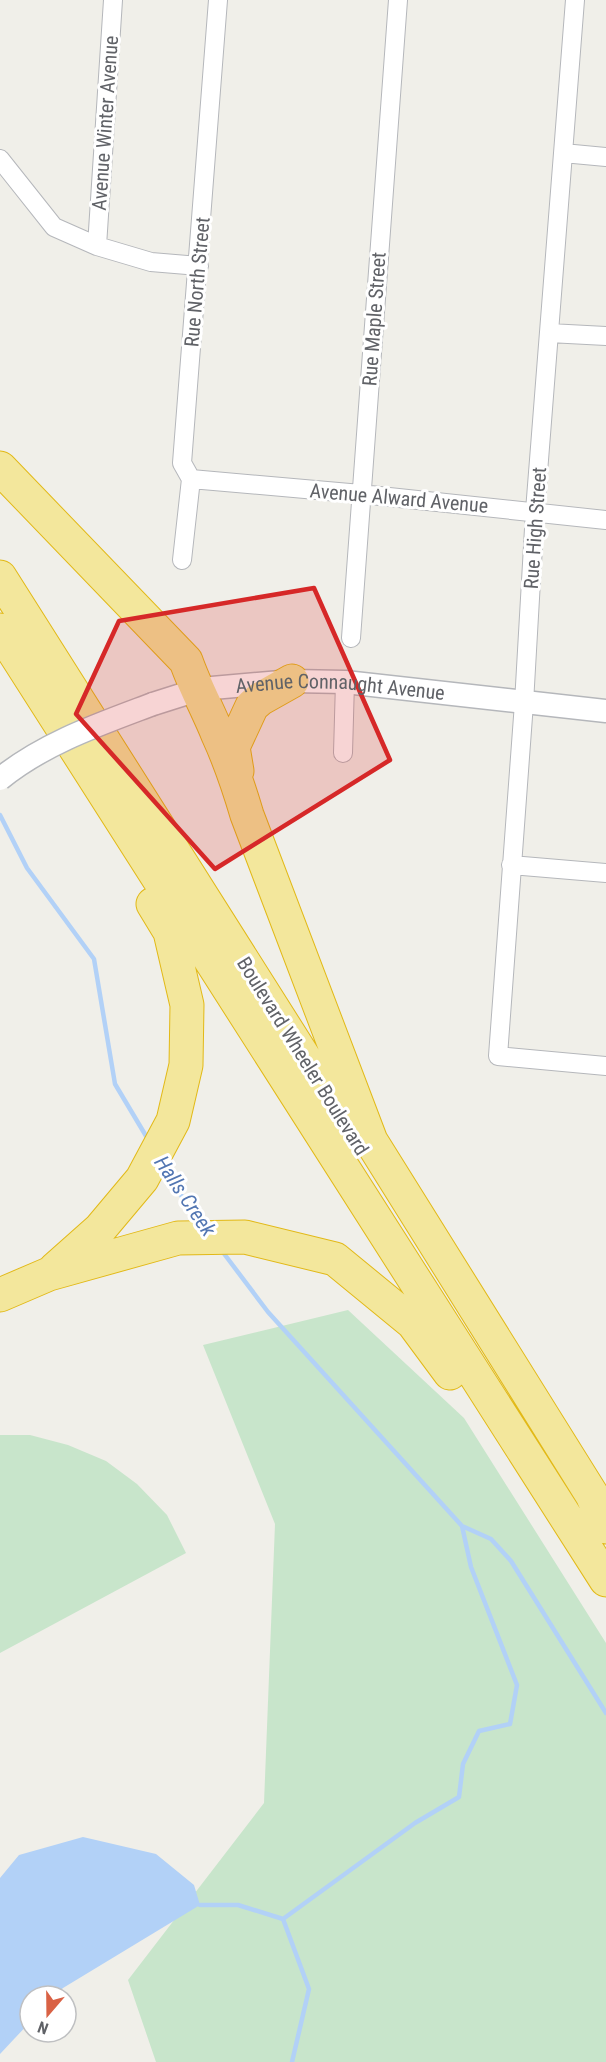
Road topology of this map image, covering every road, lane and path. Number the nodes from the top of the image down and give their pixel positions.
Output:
1 (113, 0) edge
2 (218, 0) edge
3 (398, 0) edge
4 (575, 0) edge
5 (563, 153) junction
6 (606, 157) edge
7 (0, 159) edge
8 (97, 246) junction
9 (199, 266) junction
10 (549, 333) junction
11 (606, 336) edge
12 (0, 468) edge
13 (191, 479) junction
14 (361, 494) junction
15 (535, 511) junction
16 (606, 520) edge
17 (182, 560) dead end
18 (0, 577) edge
19 (0, 630) edge
20 (351, 638) dead end
21 (0, 646) edge
22 (292, 681) junction
23 (345, 682) junction
24 (196, 690) junction
25 (524, 703) junction
26 (606, 711) edge
27 (343, 753) dead end
28 (0, 779) edge
29 (239, 788) junction
30 (511, 865) junction
31 (606, 873) edge
32 (606, 1066) edge
33 (49, 1274) junction
34 (0, 1295) edge
35 (606, 1527) edge
36 (606, 1535) edge
37 (606, 1583) edge

1 - 8 street, Avenue Winter Avenue
2 - 9 street, Rue North Street
3 - 14 street, Rue Maple Street
4 - 5 street, Rue High Street
5 - 6 street
5 - 10 street, Rue High Street
7 - 8 street
8 - 9 street
9 - 13 street, Rue North Street
10 - 11 street
10 - 15 street, Rue High Street
12 - 24 highway
13 - 14 street, Avenue Alward Avenue
13 - 17 street, Rue North Street
14 - 15 street, Avenue Alward Avenue
14 - 20 street, Rue Maple Street
15 - 16 street, Avenue Alward Avenue
15 - 25 street, Rue High Street
18 - 36 highway, Boulevard Wheeler Boulevard
19 - 37 highway, Boulevard Wheeler Boulevard
21 - 33 highway
22 - 23 street, Avenue Connaught Avenue
22 - 24 street, Avenue Connaught Avenue
22 - 29 highway
23 - 25 street, Avenue Connaught Avenue
23 - 27 street
24 - 28 street, Avenue Connaught Avenue, bridge
24 - 29 highway
25 - 26 street, Avenue Connaught Avenue
25 - 30 street, Rue High Street
29 - 35 highway
30 - 31 street
30 - 32 street, Rue High Street
33 - 34 highway
33 - 37 highway

